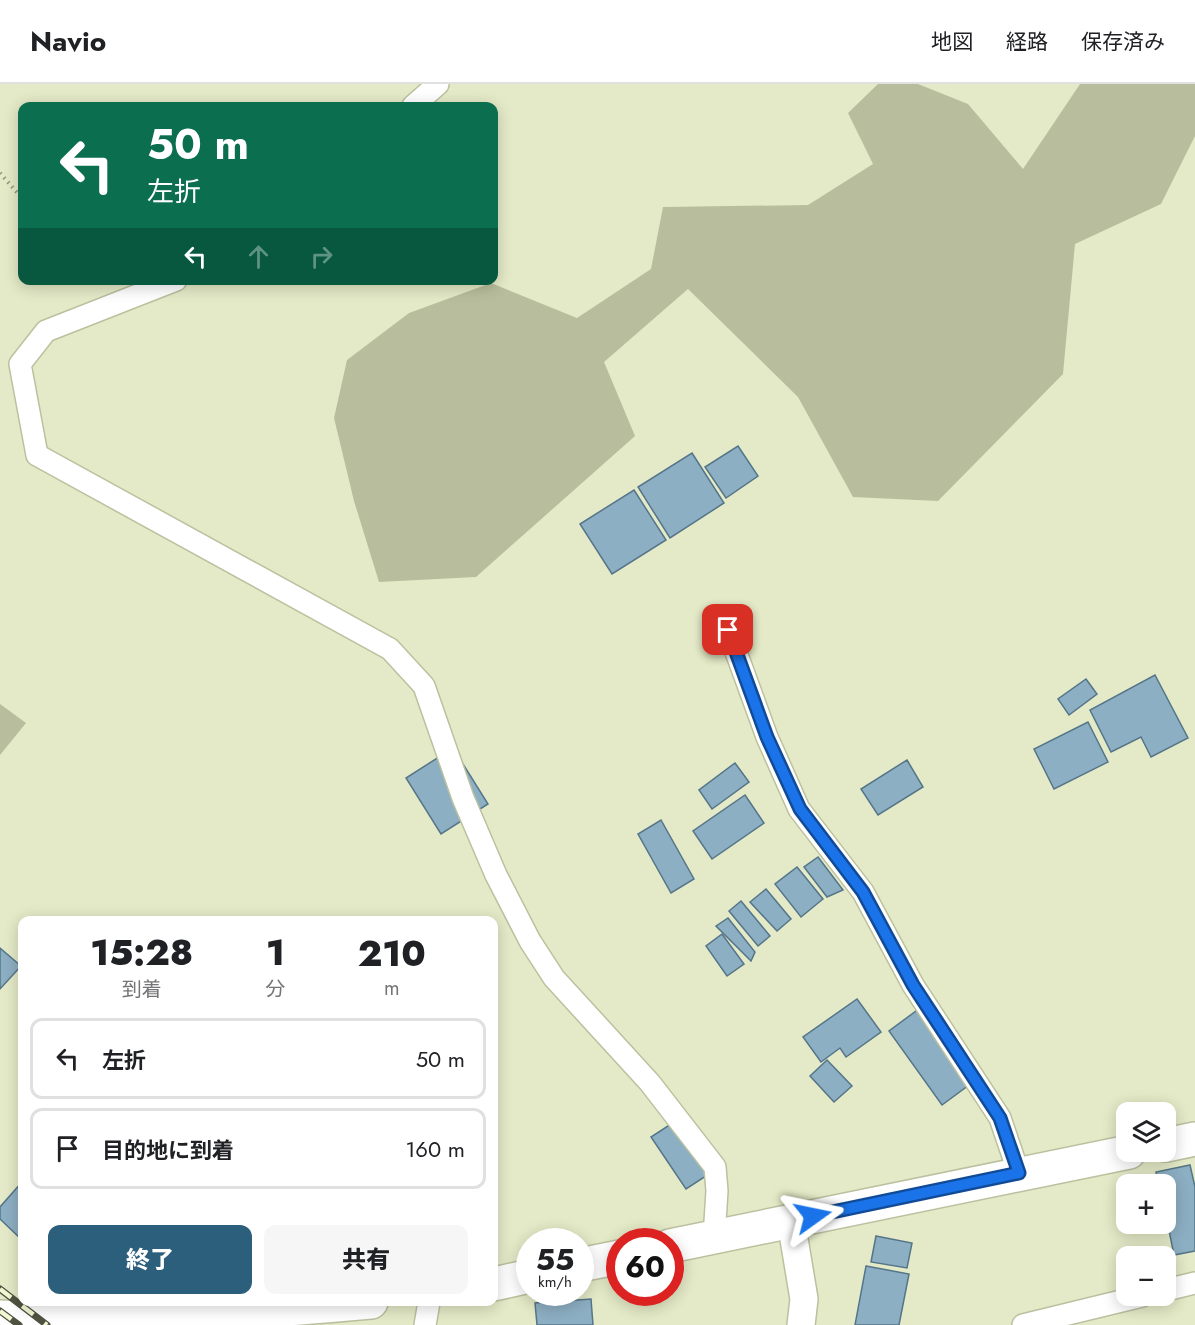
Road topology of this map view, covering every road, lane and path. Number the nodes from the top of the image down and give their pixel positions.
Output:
1 (438, 84) edge
2 (418, 102) edge
3 (0, 173) edge
4 (18, 193) edge
5 (163, 285) edge
6 (728, 630) dead end
7 (1195, 1139) edge
8 (1176, 1143) edge
9 (1116, 1154) edge
10 (1019, 1173) junction
11 (790, 1221) junction
12 (714, 1237) junction
13 (684, 1243) edge
14 (516, 1279) edge
15 (498, 1283) edge
16 (1195, 1283) edge
17 (1176, 1288) edge
18 (1116, 1302) edge
19 (328, 1306) edge
20 (428, 1306) edge
21 (0, 1317) edge
22 (157, 1322) edge
23 (425, 1325) edge
24 (801, 1325) edge
25 (1023, 1325) edge

1 - 2 street
3 - 4 path
5 - 12 street
6 - 10 street
7 - 8 main road
9 - 10 main road
10 - 11 main road
11 - 12 main road
11 - 24 street
12 - 13 main road
14 - 15 main road
16 - 17 street
18 - 25 street
19 - 22 main road
20 - 23 street
21 - 22 main road

